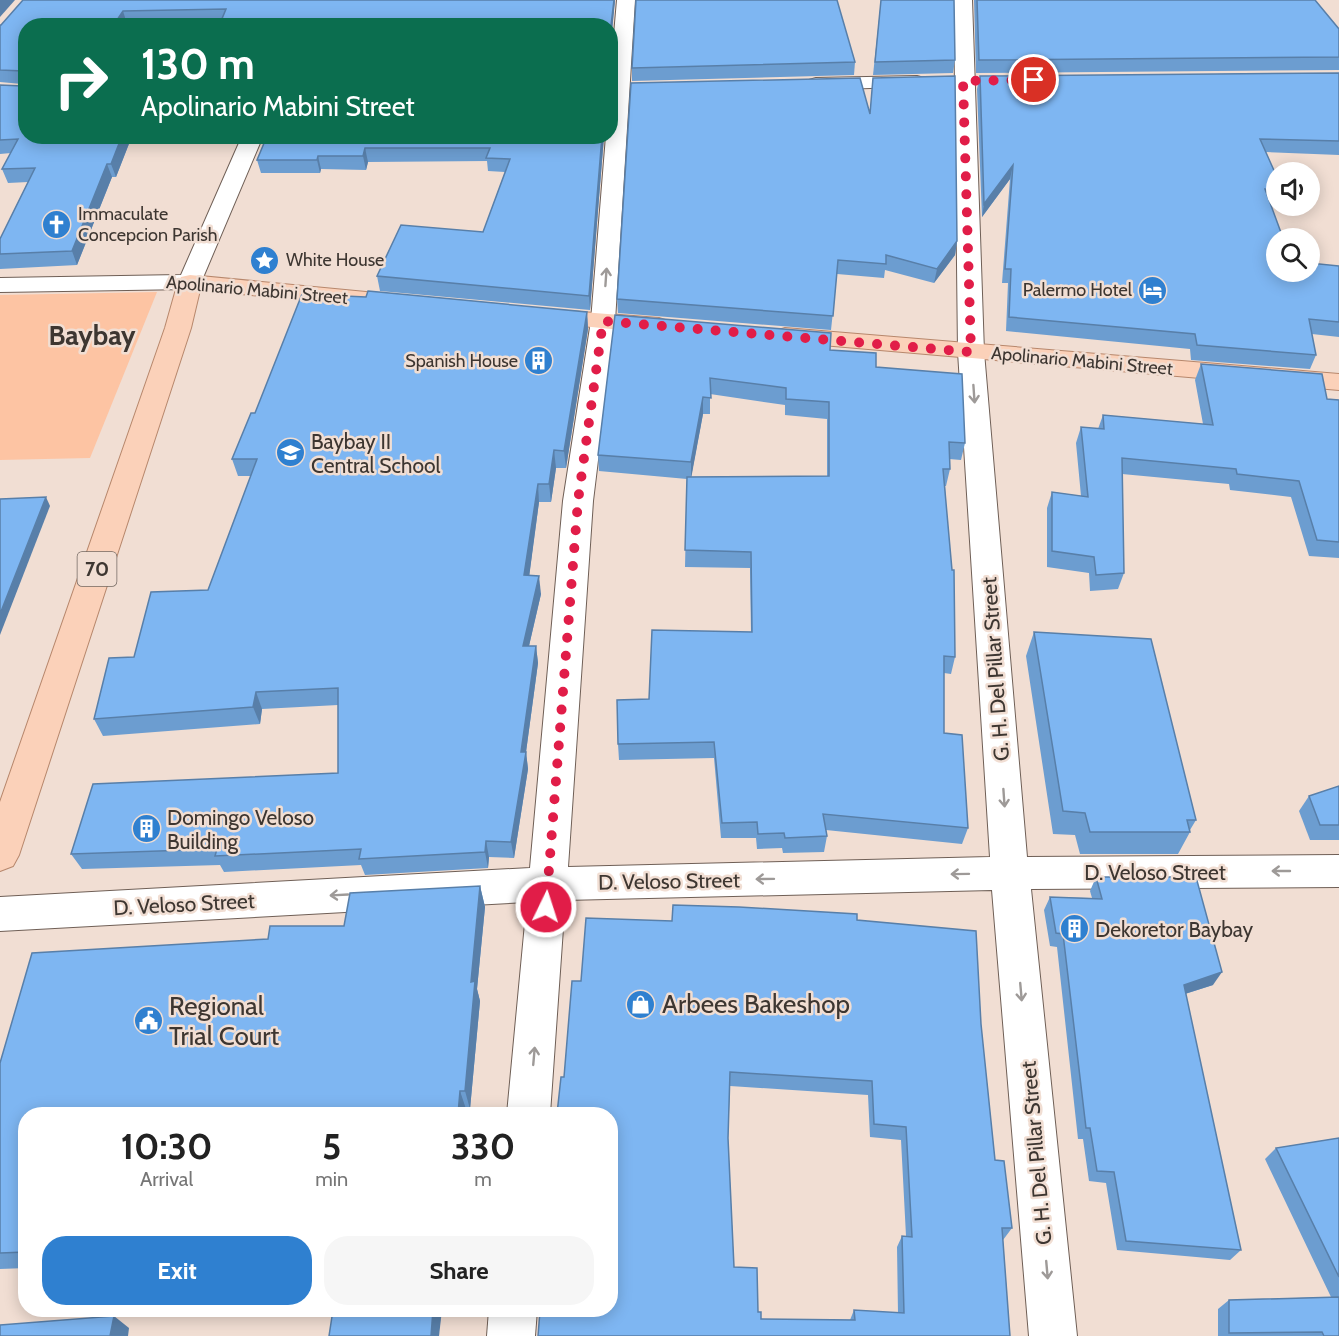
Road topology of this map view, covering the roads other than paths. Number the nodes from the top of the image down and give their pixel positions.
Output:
1 (626, 0) edge
2 (963, 0) edge
3 (960, 81) junction
4 (797, 84) edge
5 (624, 88) edge
6 (250, 144) edge
7 (190, 282) junction
8 (0, 285) edge
9 (391, 301) edge
10 (520, 314) edge
11 (603, 321) junction
12 (686, 328) edge
13 (757, 334) edge
14 (971, 352) junction
15 (1339, 382) edge
16 (0, 855) edge
17 (1339, 870) edge
18 (1010, 873) junction
19 (548, 884) junction
20 (0, 914) edge
21 (530, 1107) edge
22 (512, 1317) edge
23 (511, 1336) edge
24 (1053, 1336) edge

1 - 5 street
2 - 3 street, G. H. Del Pillar Street
3 - 4 street
3 - 14 street, G. H. Del Pillar Street
11 -> 5 street
6 - 7 street
7 - 8 street, Apolinario Mabini Street
7 - 9 main road, Apolinario Mabini Street
7 - 16 main road, 70
10 - 11 main road
11 - 12 main road
11 - 19 street
13 - 14 main road, Apolinario Mabini Street
14 - 15 main road, Apolinario Mabini Street
14 -> 18 street, G. H. Del Pillar Street
17 -> 18 street, D. Veloso Street
18 -> 19 street, D. Veloso Street
18 -> 24 street, G. H. Del Pillar Street
19 -> 20 street, D. Veloso Street
21 -> 19 street
22 - 23 street

